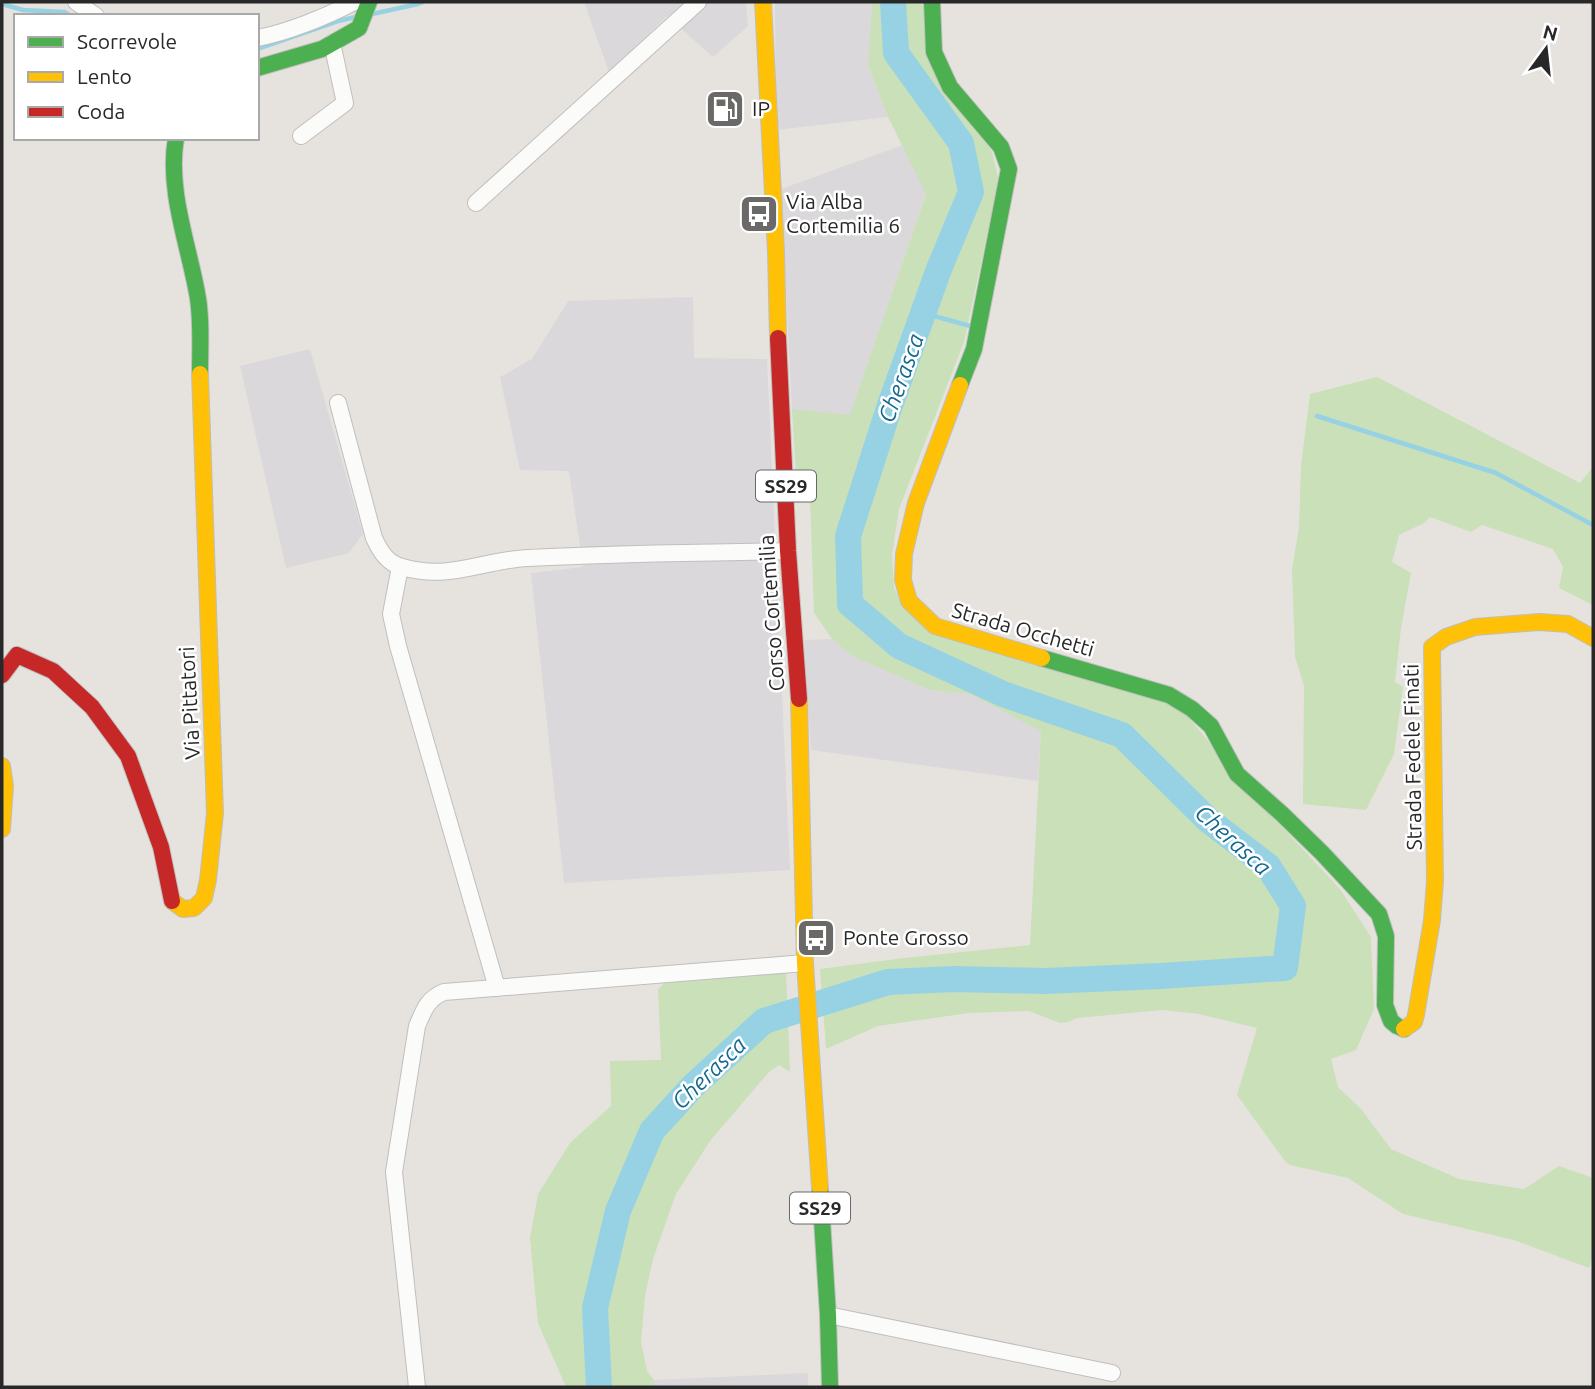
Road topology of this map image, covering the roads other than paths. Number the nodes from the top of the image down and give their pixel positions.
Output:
1 (76, 2) edge
2 (698, 2) edge
3 (763, 2) edge
4 (932, 2) edge
5 (363, 3) edge
6 (93, 14) edge
7 (259, 37) edge
8 (332, 43) junction
9 (259, 67) edge
10 (301, 136) dead end
11 (176, 140) edge
12 (476, 203) dead end
13 (338, 403) dead end
14 (788, 551) junction
15 (400, 567) junction
16 (1593, 638) edge
17 (2, 675) edge
18 (2, 766) edge
19 (2, 829) edge
20 (805, 967) junction
21 (497, 988) junction
22 (1405, 1029) joint
23 (828, 1315) junction
24 (1112, 1374) dead end
25 (417, 1387) edge
26 (830, 1387) edge

1 - 6 street
2 - 12 street
3 - 14 street, Corso Cortemilia / SS29
4 - 22 street, Strada Occhetti
5 - 7 street
5 - 8 street
8 - 9 street
8 - 10 street
11 - 17 street, Via Pittatori
13 - 15 street
14 - 15 street
14 - 20 street, Corso Cortemilia / SS29
15 - 21 street
16 - 22 street, Strada Fedele Finati
18 - 19 street
20 - 21 street
20 - 23 street, SS29
21 - 25 street
23 - 24 street
23 - 26 street, SS29

